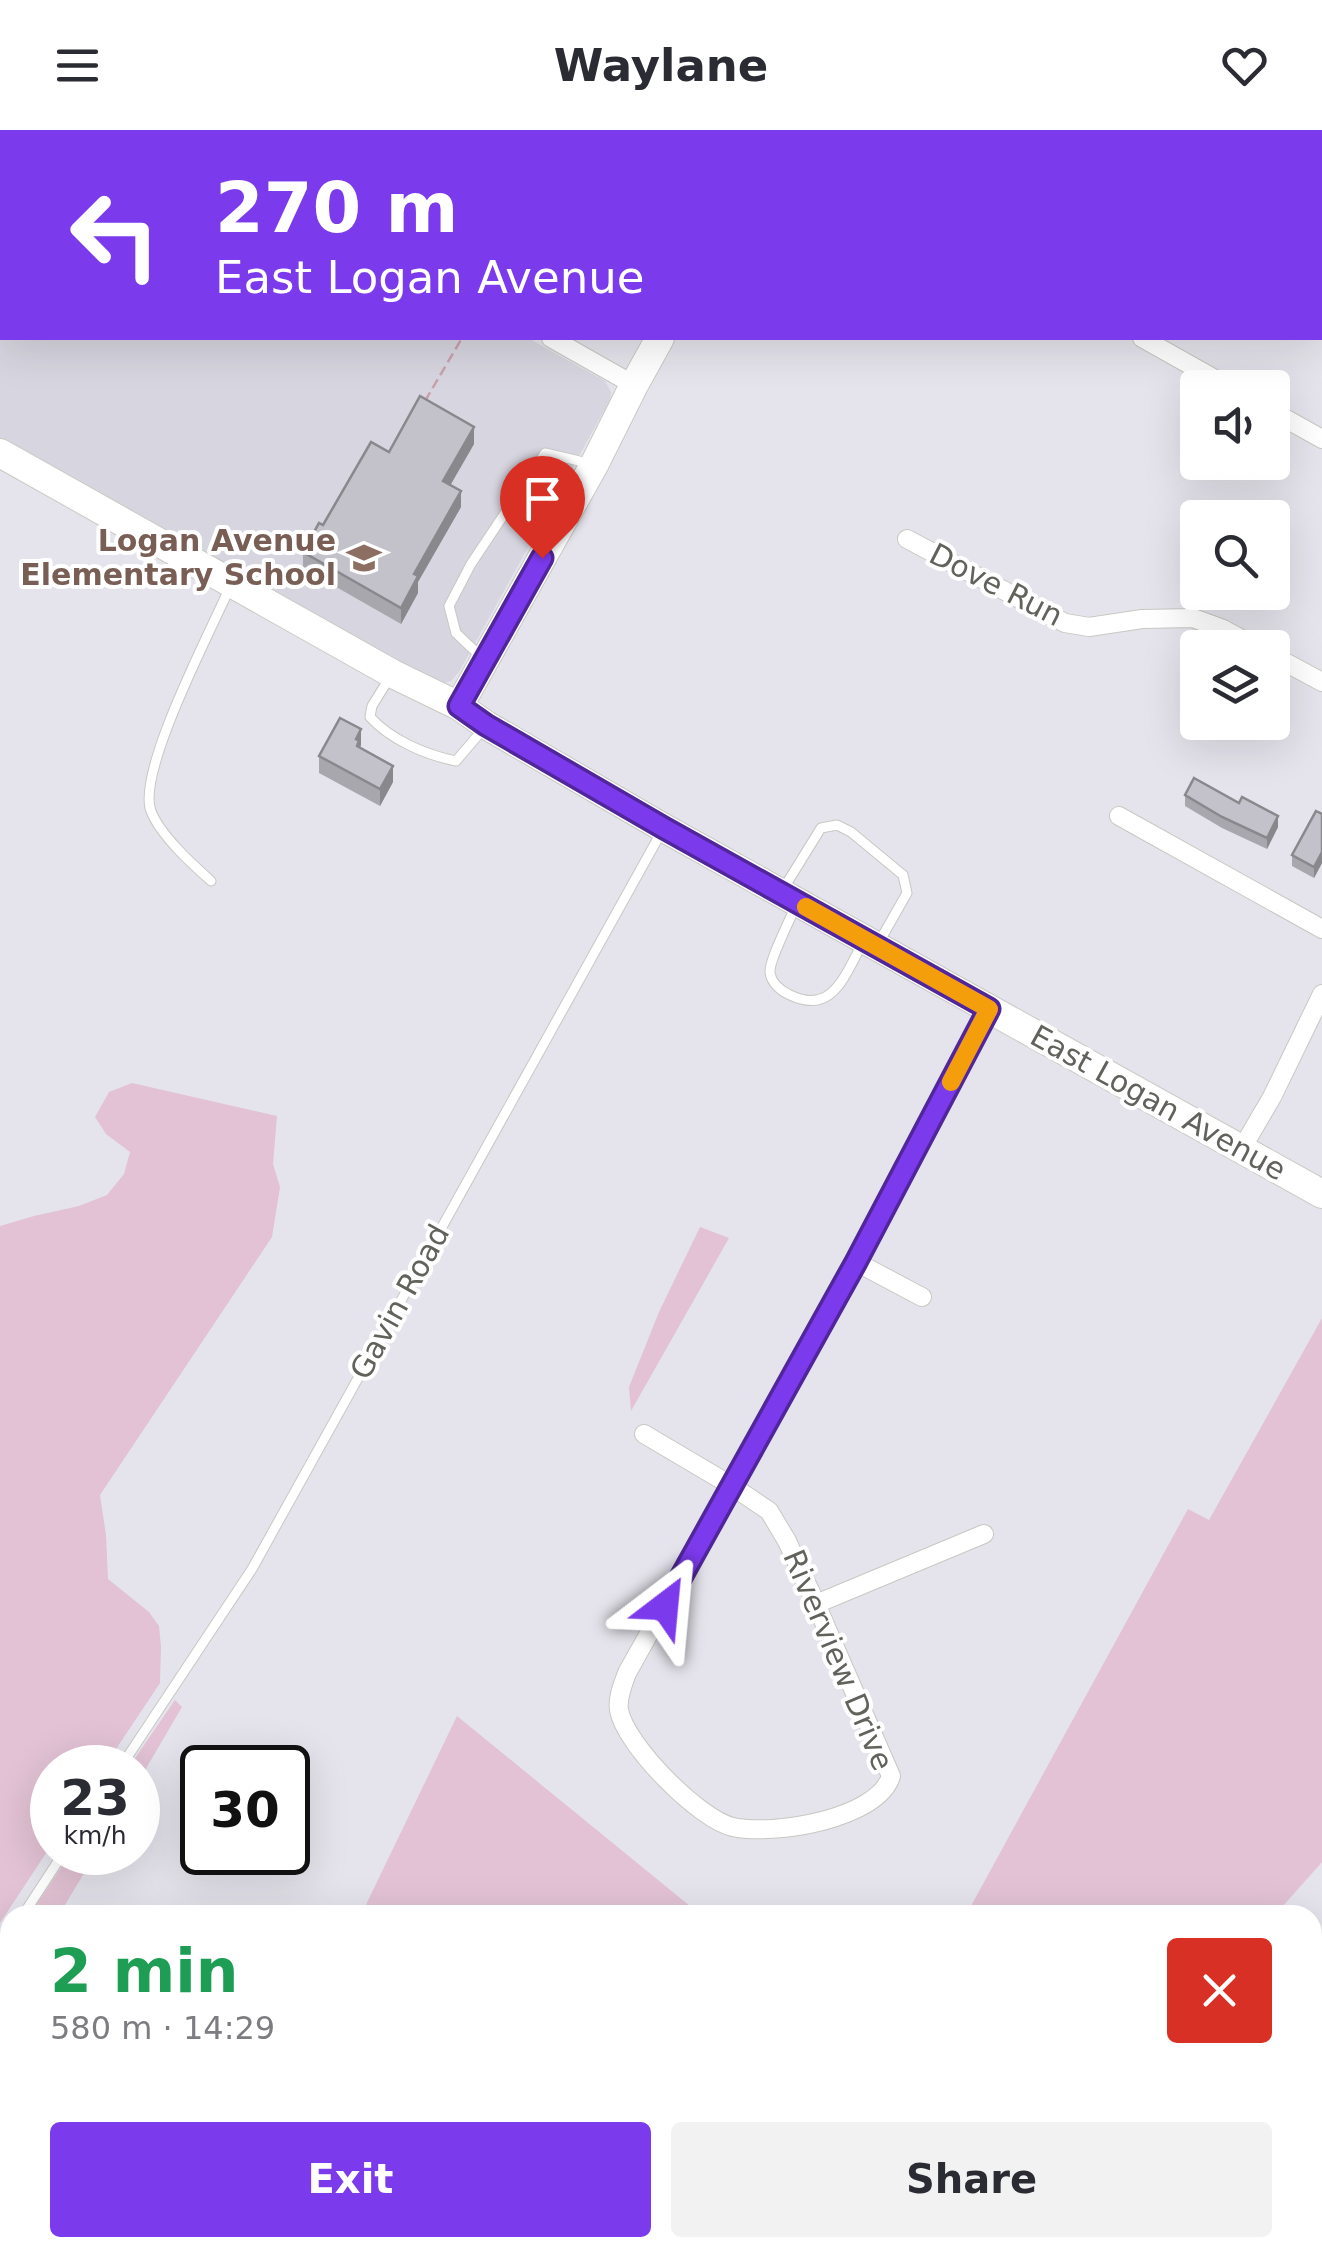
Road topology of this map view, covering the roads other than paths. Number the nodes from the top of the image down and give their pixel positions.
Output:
1 (555, 340) edge
2 (659, 340) edge
3 (1146, 340) edge
4 (1199, 370) edge
5 (634, 384) junction
6 (1290, 421) edge
7 (1322, 438) edge
8 (0, 453) edge
9 (594, 465) junction
10 (907, 540) dead end
11 (231, 584) junction
12 (1226, 630) edge
13 (486, 659) junction
14 (1290, 665) edge
15 (392, 674) junction
16 (1322, 682) edge
17 (459, 706) junction
18 (486, 725) junction
19 (1120, 816) dead end
20 (664, 828) junction
21 (211, 881) dead end
22 (789, 898) junction
23 (1322, 929) edge
24 (870, 943) junction
25 (1322, 994) edge
26 (989, 1009) junction
27 (1242, 1150) junction
28 (1322, 1194) edge
29 (856, 1262) junction
30 (922, 1297) dead end
31 (644, 1434) dead end
32 (732, 1486) junction
33 (984, 1534) dead end
34 (816, 1604) junction
35 (135, 1745) edge
36 (49, 1875) edge
37 (30, 1905) edge

1 - 5 street
2 - 5 street
3 - 4 street
5 - 9 street
6 - 7 street
8 - 11 street, East Logan Avenue
9 - 13 street
9 - 13 lane
10 - 12 street, Dove Run
11 - 15 street, East Logan Avenue
11 - 21 lane
13 - 17 street
14 - 16 street
15 - 17 street, East Logan Avenue
15 - 18 lane
17 - 18 street, East Logan Avenue
18 - 20 street, East Logan Avenue
19 - 23 street
20 - 22 street, East Logan Avenue
20 - 35 lane, Gavin Road
22 - 24 street, East Logan Avenue
22 - 24 lane
22 - 24 lane
24 - 26 street, East Logan Avenue
25 - 27 street
26 - 27 street, East Logan Avenue
26 - 29 street
27 - 28 street, East Logan Avenue
29 - 30 street
29 - 32 street
31 - 32 street, Riverview Drive
32 - 34 street, Riverview Drive
32 - 34 street, Riverview Drive
33 - 34 street
36 - 37 lane

